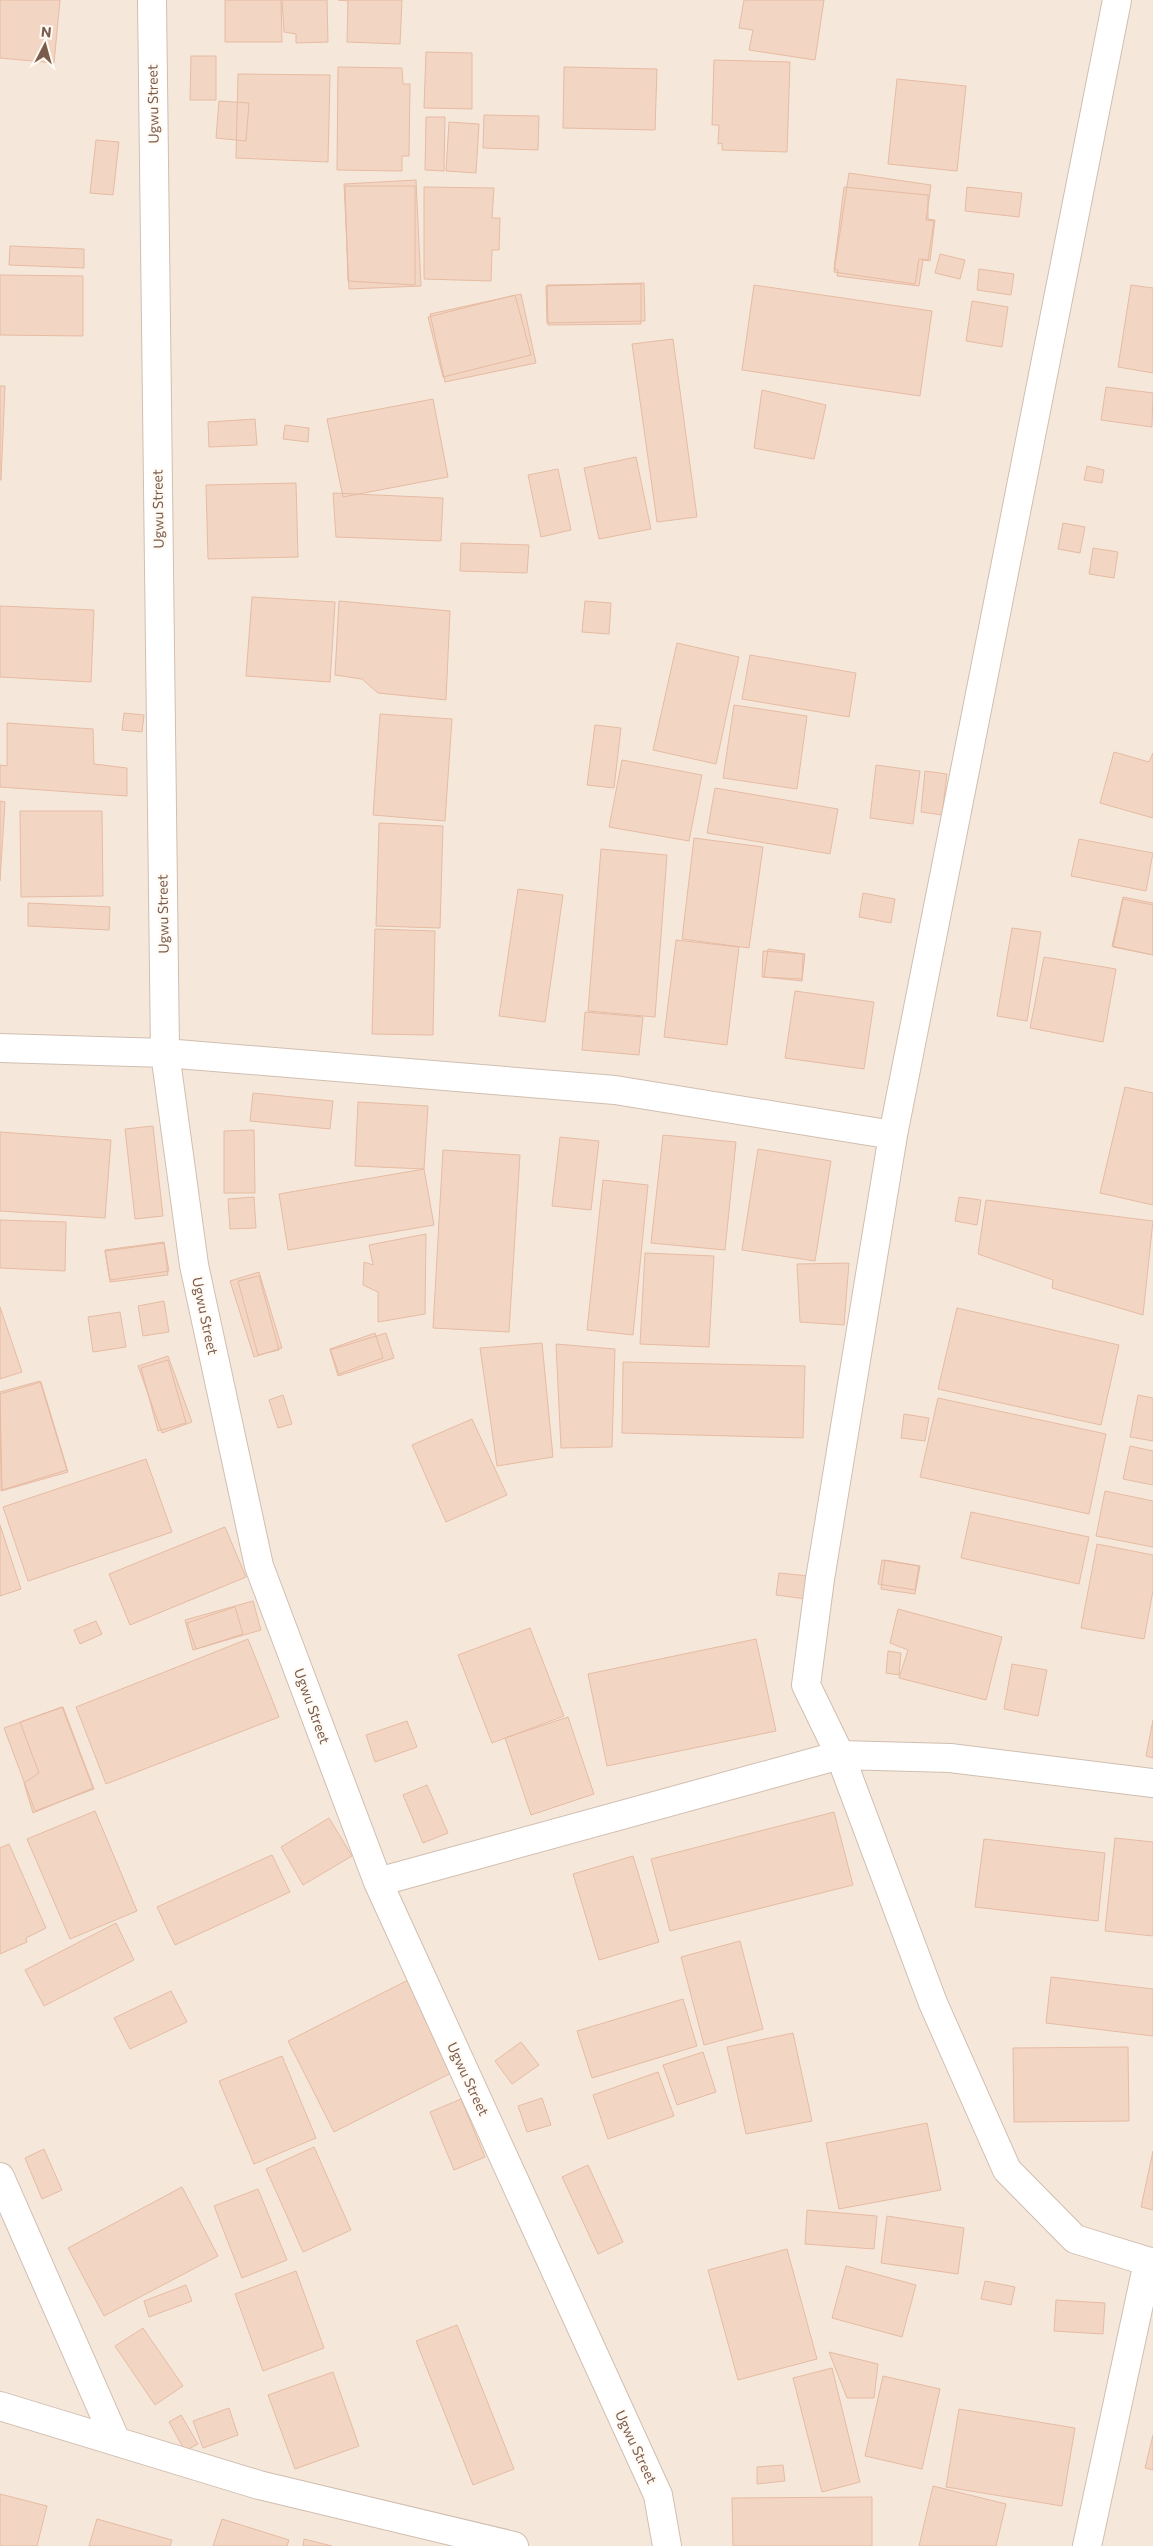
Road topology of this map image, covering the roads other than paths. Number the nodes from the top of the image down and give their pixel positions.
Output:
1 (152, 0) edge
2 (1117, 0) edge
3 (0, 1048) edge
4 (165, 1053) junction
5 (893, 1135) junction
6 (840, 1755) junction
7 (1153, 1783) edge
8 (378, 1882) junction
9 (0, 2177) edge
10 (1150, 2263) edge
11 (0, 2406) edge
12 (116, 2441) junction
13 (514, 2546) edge
14 (667, 2546) edge
15 (1087, 2546) edge

1 - 4 street, Ugwu Street
2 - 5 street
3 - 4 street
4 - 5 street
4 - 8 street, Ugwu Street
5 - 6 street
6 - 7 street
6 - 8 street
6 - 10 street
8 - 14 street, Ugwu Street
9 - 12 street
10 - 15 street
11 - 12 street
12 - 13 street

